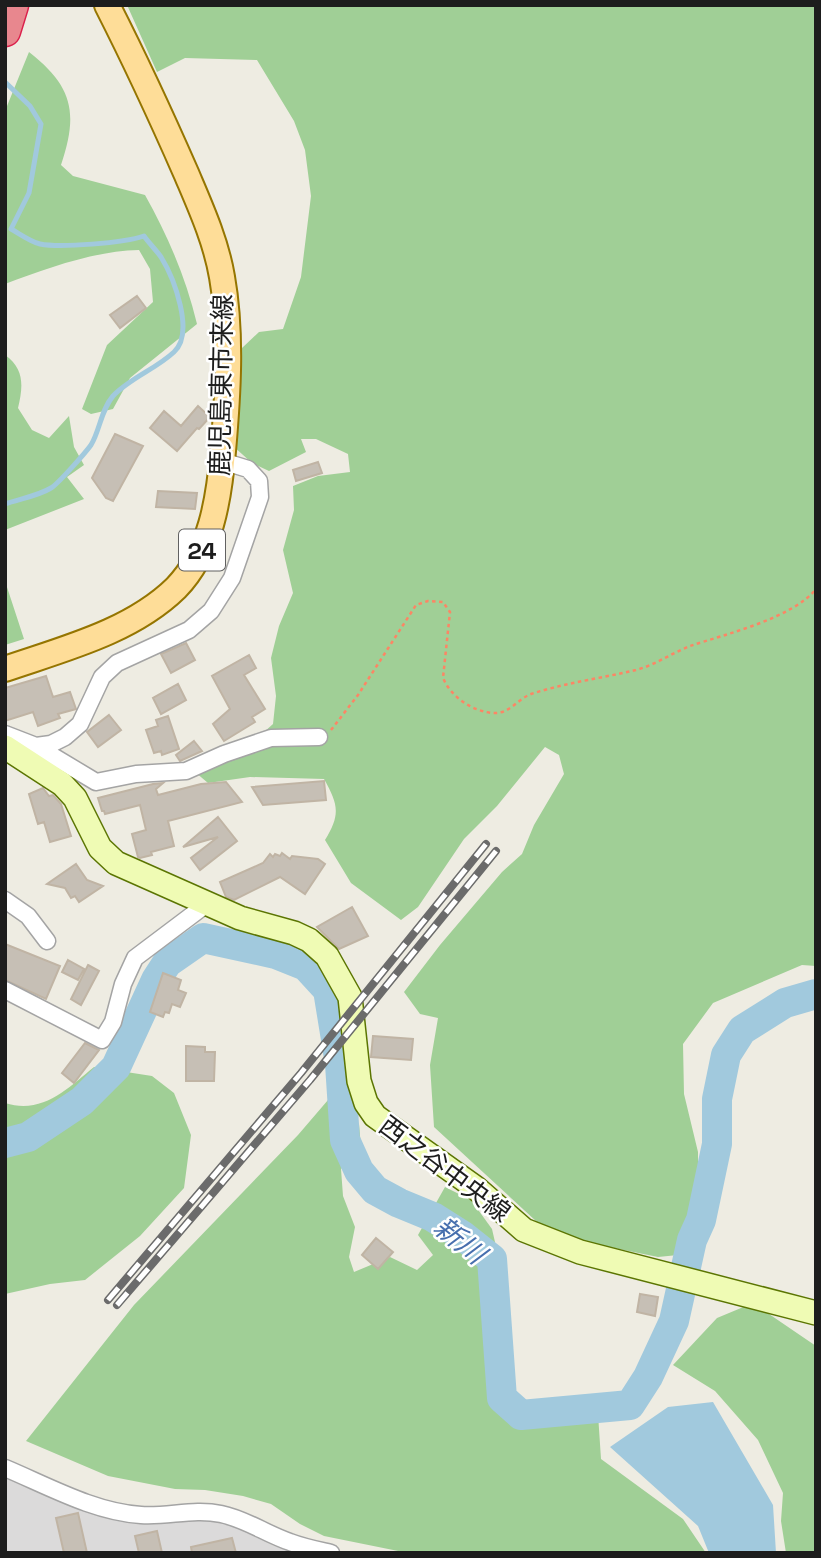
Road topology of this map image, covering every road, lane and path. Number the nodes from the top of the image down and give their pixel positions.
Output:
1 (13, 5) edge
2 (107, 5) edge
3 (5, 31) edge
4 (222, 461) junction
5 (816, 589) edge
6 (5, 668) edge
7 (5, 734) edge
8 (319, 737) joint
9 (36, 746) junction
10 (5, 747) edge
11 (5, 900) edge
12 (208, 903) junction
13 (47, 941) dead end
14 (5, 990) edge
15 (816, 1313) edge
16 (5, 1468) edge
17 (331, 1553) edge

1 - 3 highway
2 - 4 main road, 鹿児島東市来線 / 24
4 - 6 main road, 鹿児島東市来線 / 24
4 - 9 street
5 - 8 path
7 - 9 street
8 - 9 street
10 - 12 street, 西之谷中央線
11 - 13 street
12 - 14 street
12 - 15 street, 西之谷中央線
16 - 17 street

